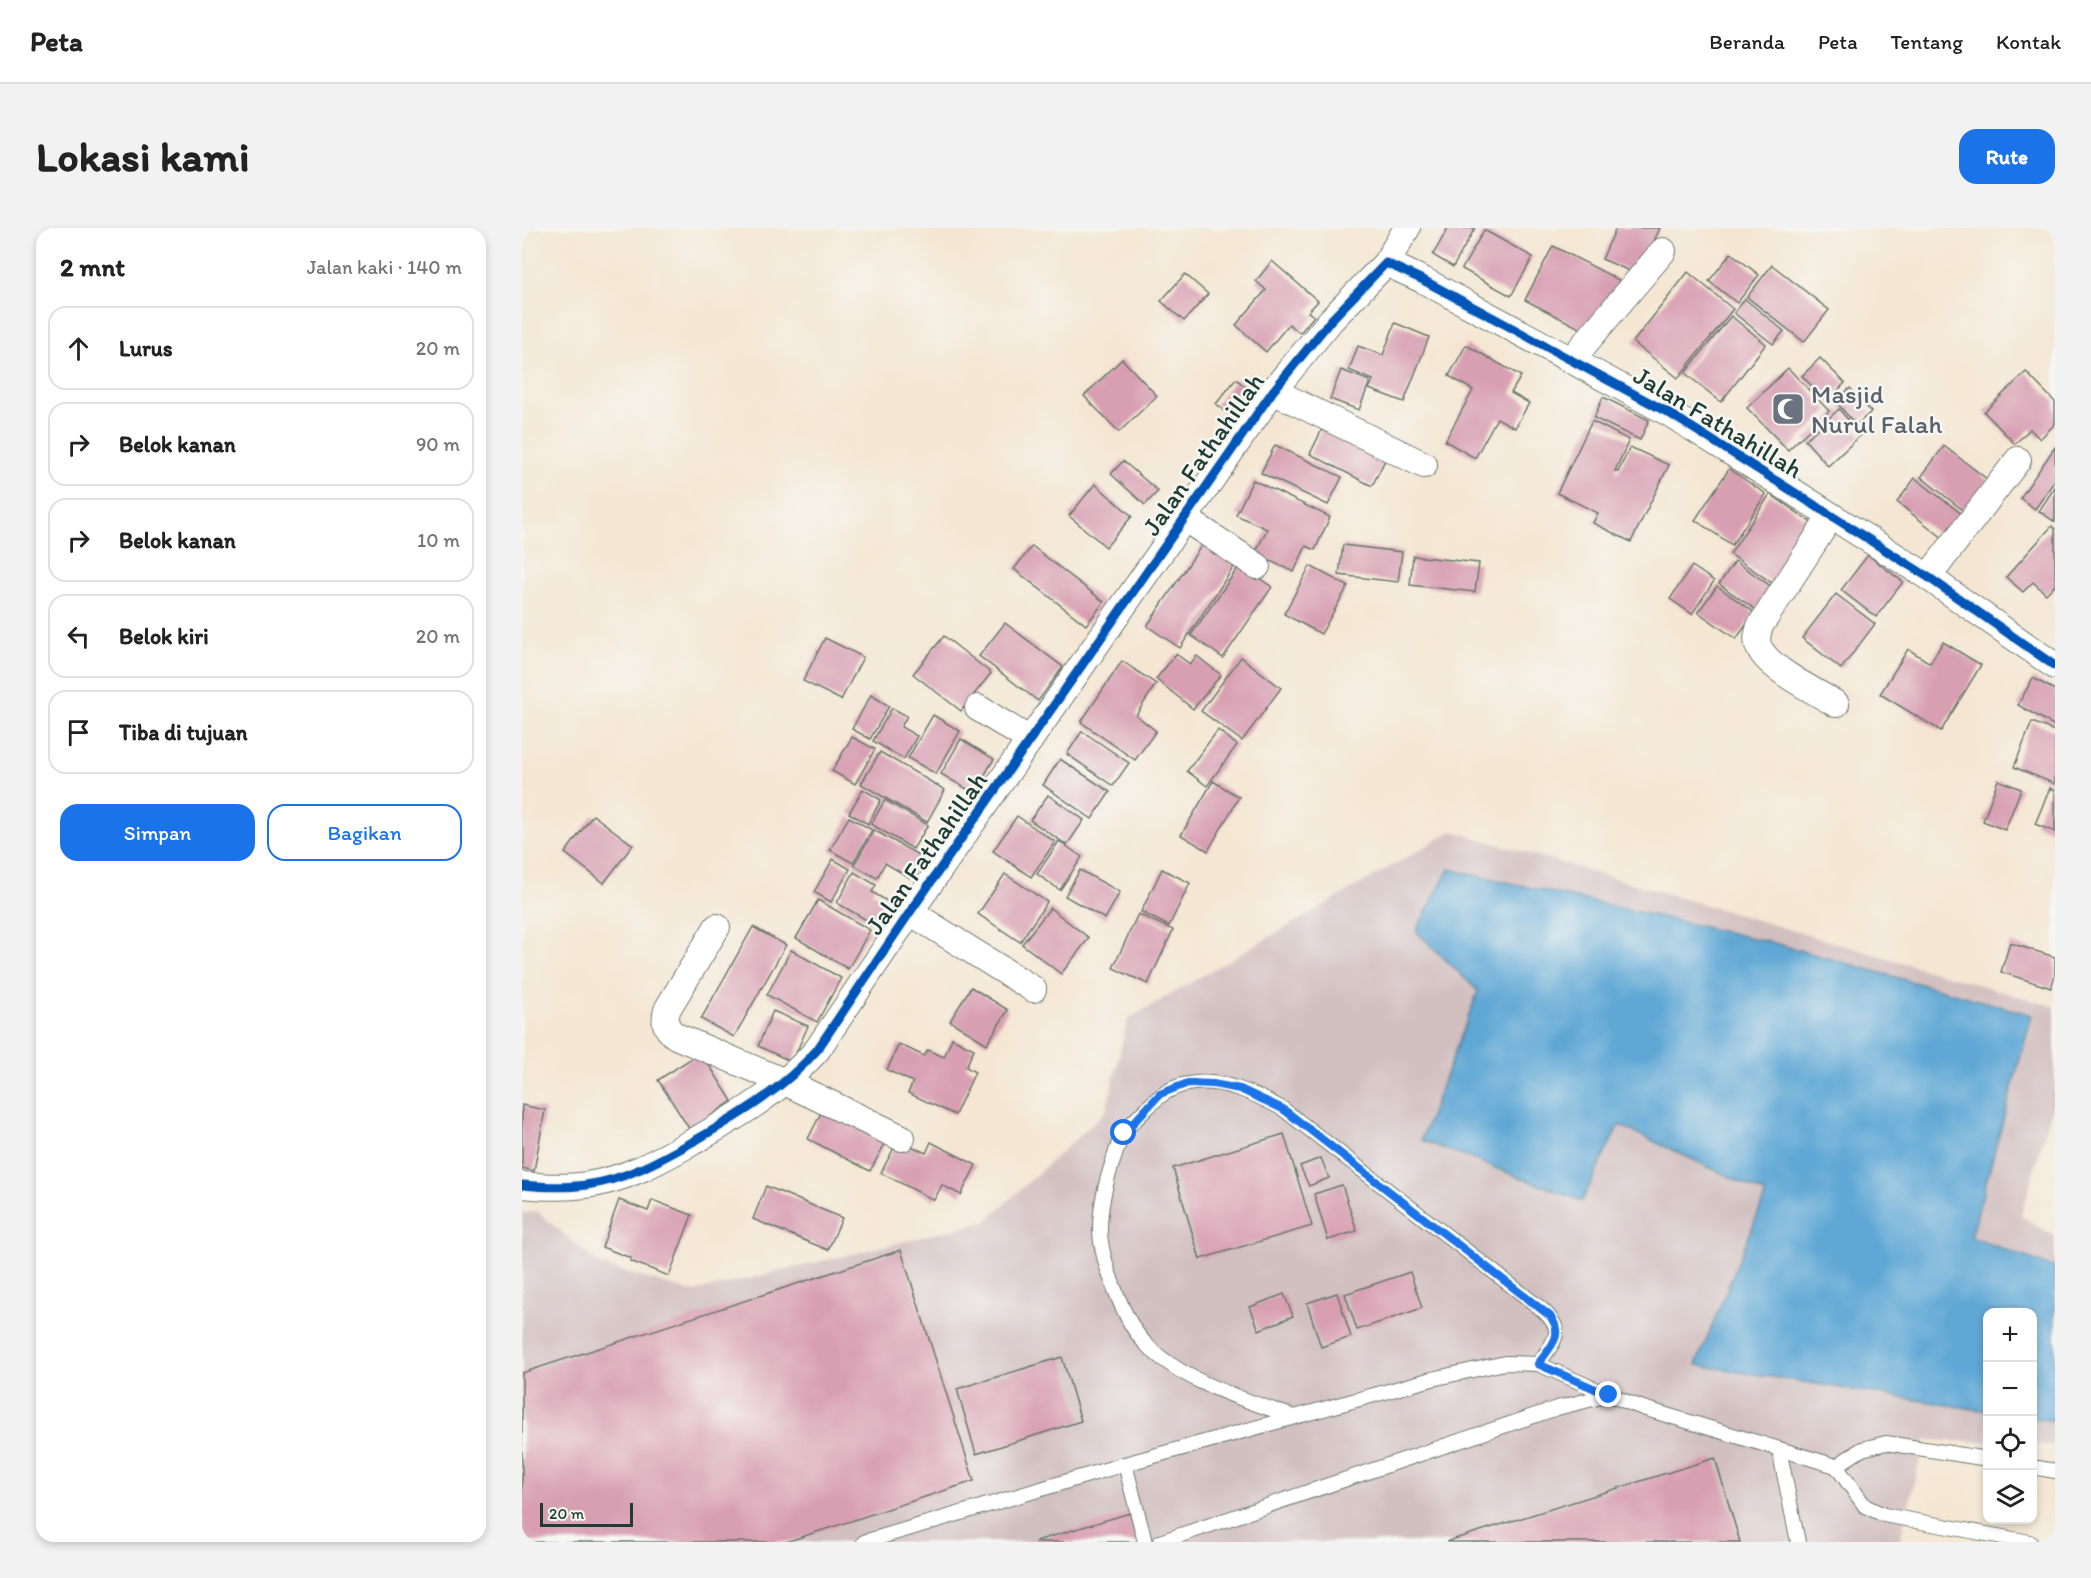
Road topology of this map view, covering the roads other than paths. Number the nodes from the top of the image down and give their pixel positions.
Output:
1 (1407, 228) edge
2 (1663, 251) dead end
3 (1386, 263) junction
4 (1571, 360) junction
5 (1273, 391) junction
6 (2018, 460) dead end
7 (1424, 465) dead end
8 (1831, 516) junction
9 (1184, 518) junction
10 (1257, 566) dead end
11 (1928, 577) junction
12 (2055, 666) edge
13 (1836, 704) dead end
14 (978, 708) dead end
15 (1030, 740) junction
16 (910, 912) junction
17 (717, 927) dead end
18 (1033, 989) dead end
19 (785, 1082) junction
20 (902, 1138) dead end
21 (522, 1185) edge
22 (1538, 1364) junction
23 (1609, 1395) junction
24 (1294, 1417) junction
25 (1779, 1449) junction
26 (1983, 1458) edge
27 (1125, 1464) junction
28 (1836, 1466) junction
29 (2037, 1468) edge
30 (2055, 1471) edge
31 (864, 1542) edge
32 (1145, 1542) edge
33 (1160, 1542) edge
34 (1798, 1542) edge
35 (2030, 1542) edge

1 - 3 street
2 - 4 street
3 - 4 street, Jalan Fathahillah
3 - 5 street, Jalan Fathahillah
4 - 8 street, Jalan Fathahillah
5 - 7 street
5 - 9 street, Jalan Fathahillah
6 - 11 street
8 - 11 street, Jalan Fathahillah
8 - 13 street
9 - 10 street
9 - 15 street, Jalan Fathahillah
11 - 12 street, Jalan Fathahillah
14 - 15 street
15 - 16 street, Jalan Fathahillah
16 - 18 street
16 - 19 street, Jalan Fathahillah
17 - 19 street
19 - 20 street
19 - 21 street, Jalan Fathahillah
22 - 23 lane
22 - 24 lane
22 - 24 lane
23 - 25 lane
23 - 33 lane
24 - 27 lane
25 - 28 lane
25 - 34 lane
26 - 28 lane
27 - 31 lane
27 - 32 lane
28 - 35 lane
29 - 30 lane

